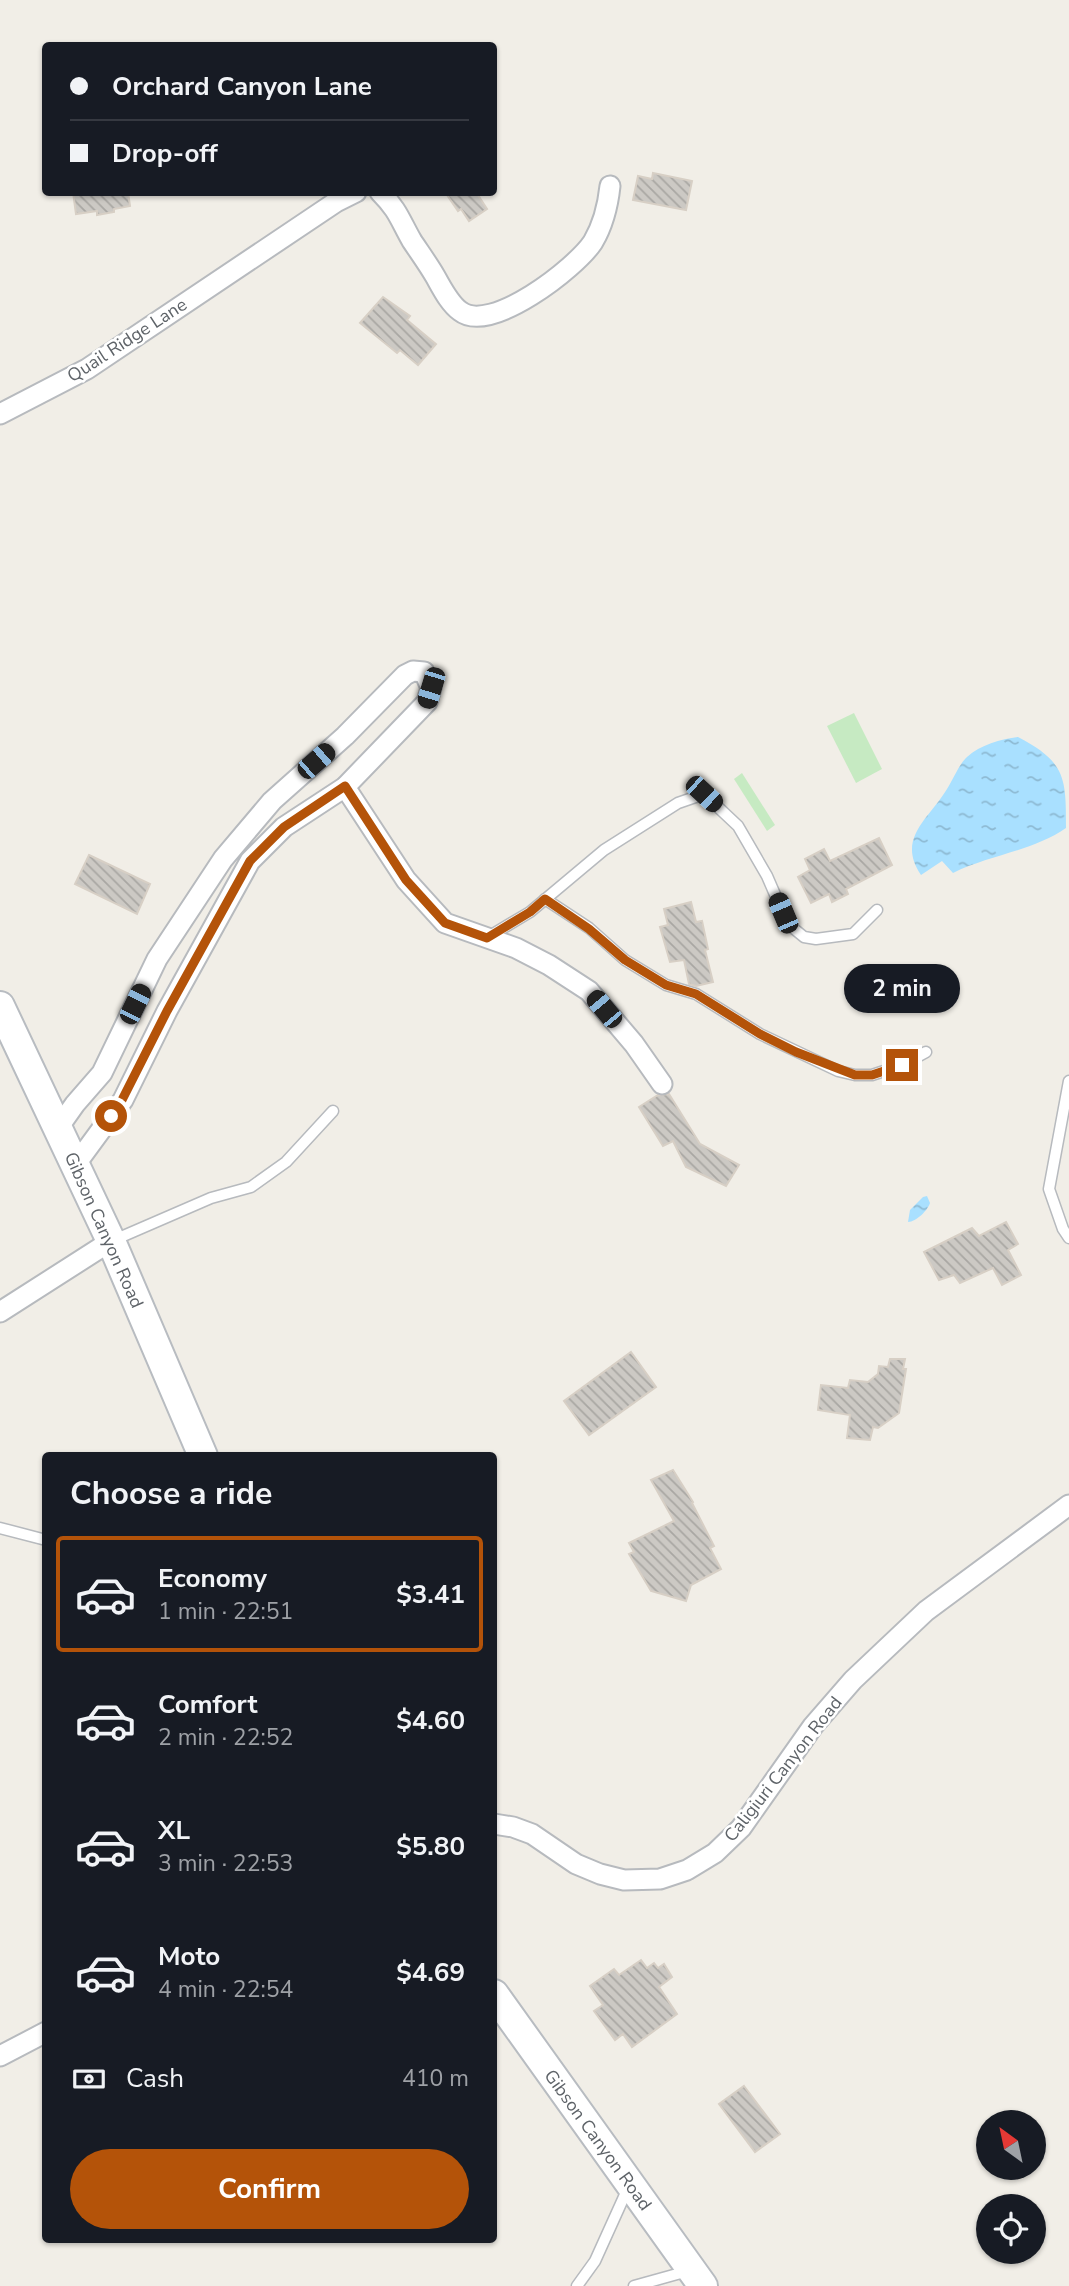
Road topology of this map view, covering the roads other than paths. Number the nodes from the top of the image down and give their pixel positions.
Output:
1 (610, 186) dead end
2 (348, 196) edge
3 (384, 196) edge
4 (0, 414) edge
5 (345, 786) junction
6 (545, 899) junction
7 (877, 910) dead end
8 (487, 938) junction
9 (0, 1006) edge
10 (926, 1052) dead end
11 (1069, 1082) edge
12 (662, 1084) dead end
13 (333, 1111) dead end
14 (58, 1128) junction
15 (76, 1164) junction
16 (1069, 1238) edge
17 (111, 1241) junction
18 (0, 1312) edge
19 (201, 1452) edge
20 (1069, 1505) edge
21 (0, 1528) edge
22 (42, 1539) edge
23 (497, 1824) edge
24 (497, 1998) edge
25 (42, 2034) edge
26 (0, 2056) edge
27 (630, 2184) junction
28 (697, 2278) edge
29 (653, 2284) edge
30 (577, 2286) edge
31 (634, 2286) edge

1 - 3 street
2 - 4 street, Quail Ridge Lane
5 - 8 street
5 - 14 street
5 - 15 street
6 - 7 lane
6 - 8 lane
6 - 10 lane
8 - 12 street
9 - 14 main road, Gibson Canyon Road
11 - 16 lane
13 - 17 lane
14 - 15 main road, Gibson Canyon Road
15 - 17 main road, Gibson Canyon Road
17 - 18 street
17 - 19 main road, Gibson Canyon Road
20 - 23 street, Caligiuri Canyon Road
21 - 22 lane
24 - 27 main road, Gibson Canyon Road
25 - 26 street
27 - 28 main road, Gibson Canyon Road
27 - 30 lane
28 - 29 lane
29 - 31 lane

